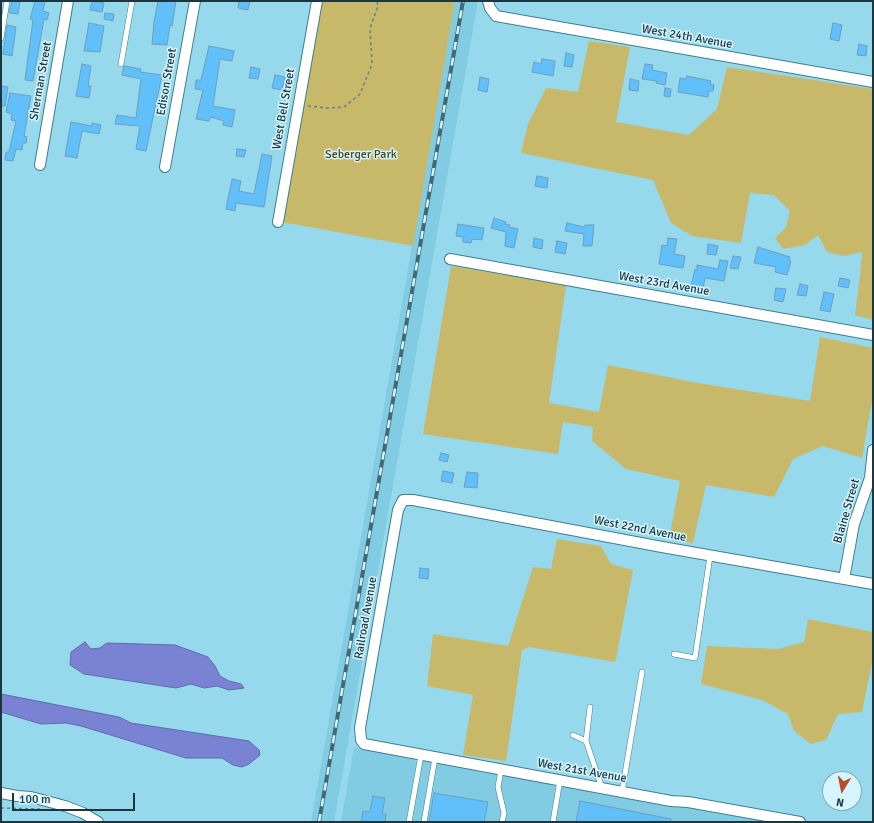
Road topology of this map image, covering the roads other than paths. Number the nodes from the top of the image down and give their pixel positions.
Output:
1 (7, 1) edge
2 (68, 1) edge
3 (132, 1) edge
4 (195, 1) edge
5 (317, 1) edge
6 (488, 1) edge
7 (1, 38) edge
8 (121, 64) dead end
9 (873, 82) edge
10 (40, 165) dead end
11 (165, 167) dead end
12 (278, 222) dead end
13 (450, 259) dead end
14 (873, 335) edge
15 (873, 450) edge
16 (403, 500) joint
17 (710, 556) junction
18 (844, 579) junction
19 (873, 584) edge
20 (674, 654) dead end
21 (642, 672) dead end
22 (590, 707) dead end
23 (573, 735) dead end
24 (362, 741) joint
25 (586, 742) junction
26 (421, 755) junction
27 (435, 758) junction
28 (501, 770) junction
29 (560, 780) junction
30 (602, 788) junction
31 (622, 792) junction
32 (1, 793) edge
33 (98, 822) edge
34 (409, 822) edge
35 (424, 822) edge
36 (502, 822) edge
37 (553, 822) edge
38 (800, 822) edge

1 - 7 lane
2 - 10 street, Sherman Street
3 - 8 lane
4 - 11 street, Edison Street
5 - 12 street, West Bell Street
6 - 9 street, West 24th Avenue
13 - 14 street, West 23rd Avenue
15 - 18 street, Blaine Street
16 - 17 street, West 22nd Avenue
16 - 24 street, Railroad Avenue
17 - 18 street, West 22nd Avenue
17 - 20 lane
18 - 19 street, West 22nd Avenue
21 - 31 lane
22 - 25 lane
23 - 25 lane
24 - 26 street, West 21st Avenue
25 - 30 lane
26 - 27 street, West 21st Avenue
26 - 34 lane
27 - 28 street, West 21st Avenue
27 - 35 lane
28 - 29 street, West 21st Avenue
28 - 36 lane
29 - 30 street, West 21st Avenue
29 - 37 lane
30 - 31 street, West 21st Avenue
31 - 38 street, West 21st Avenue
32 - 33 street

